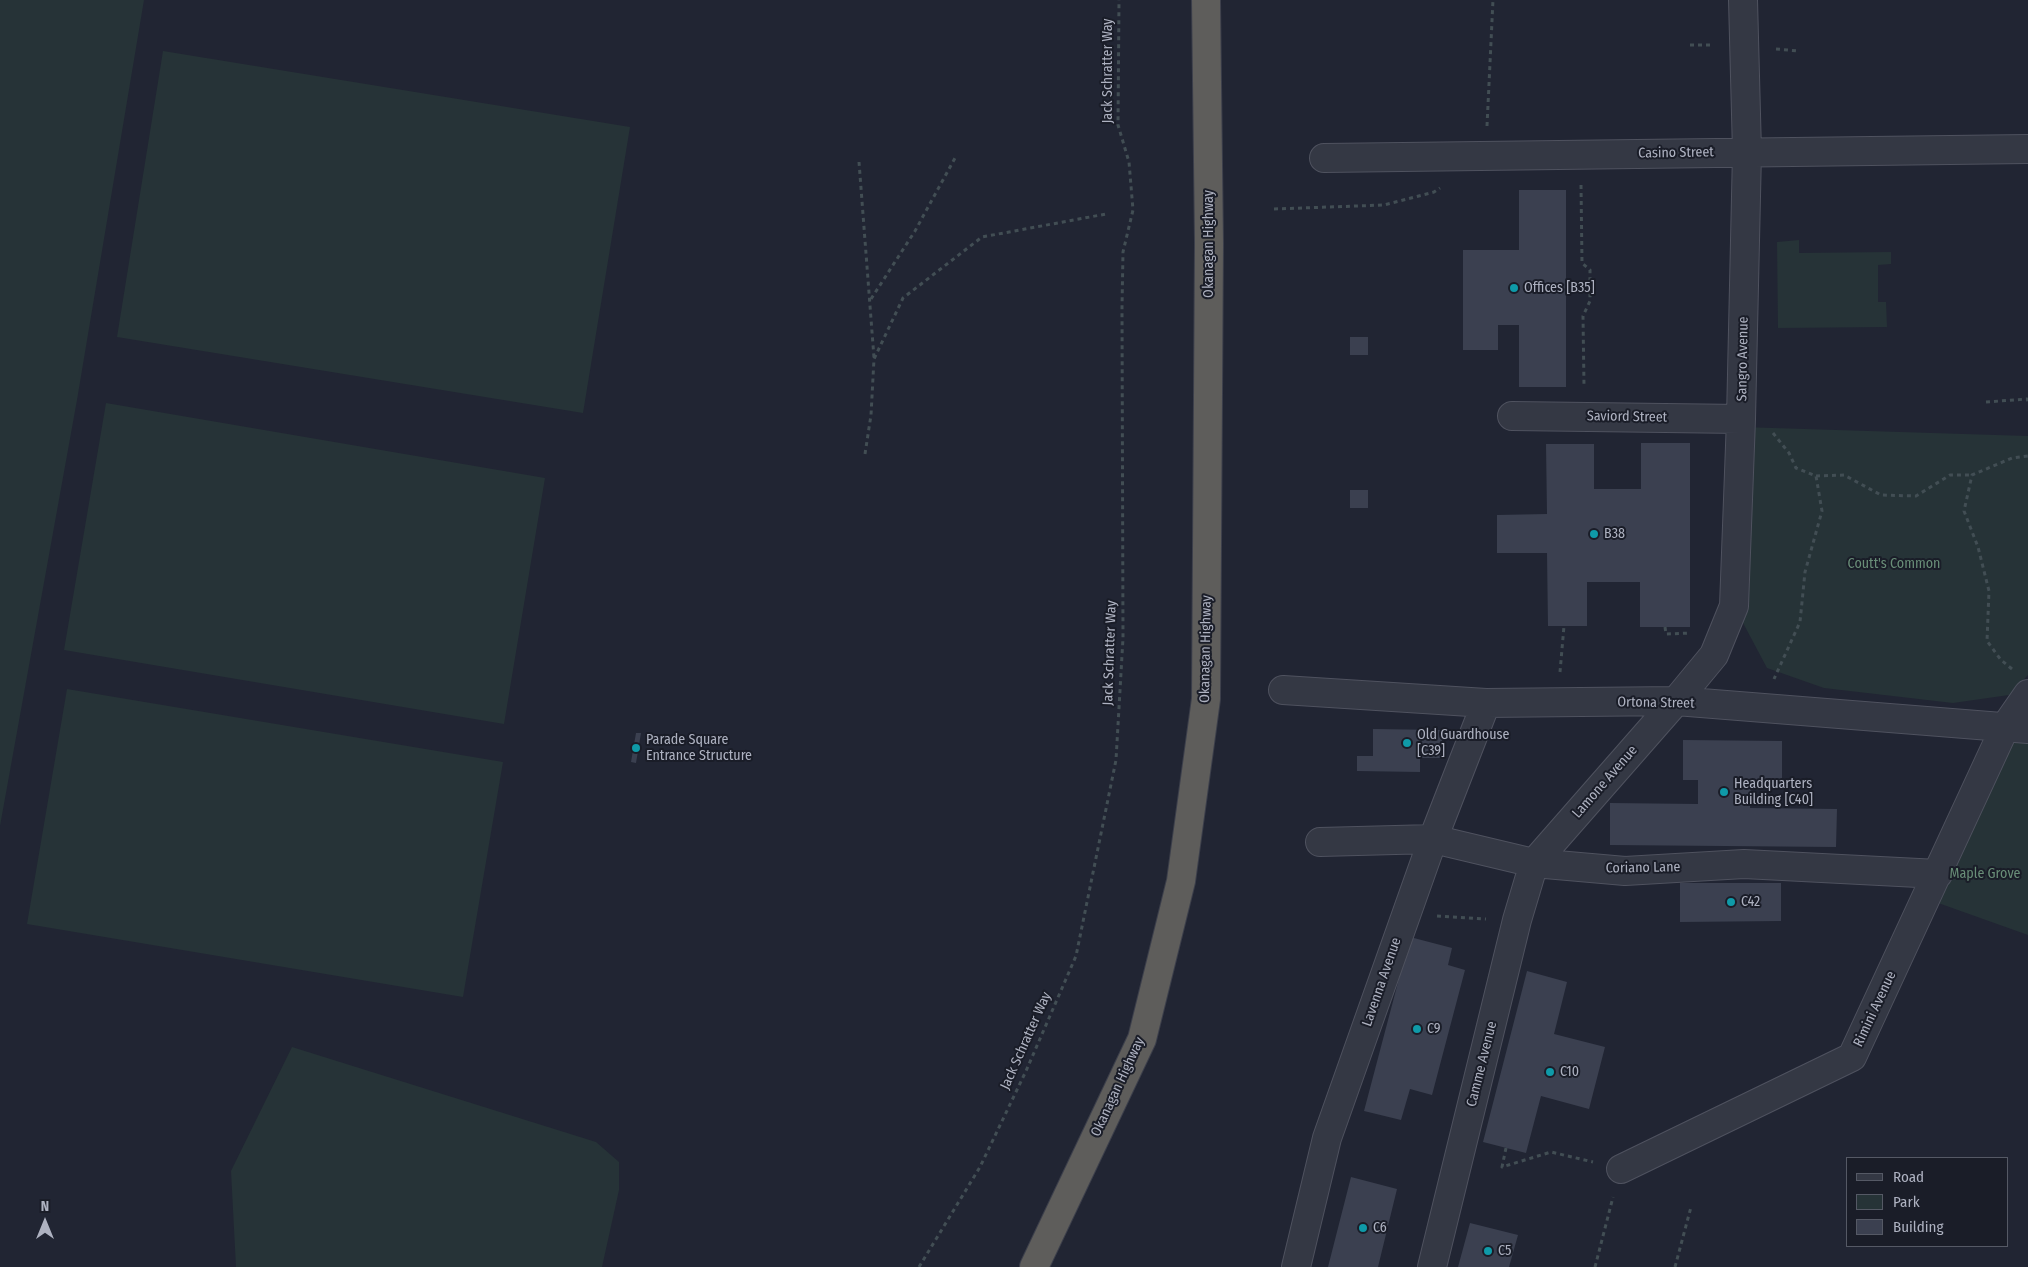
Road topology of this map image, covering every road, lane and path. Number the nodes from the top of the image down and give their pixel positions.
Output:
1 (1119, 0) edge
2 (1206, 0) edge
3 (1493, 0) edge
4 (1743, 0) edge
5 (2028, 149) edge
6 (1747, 152) junction
7 (1581, 154) junction
8 (1486, 156) junction
9 (956, 158) dead end
10 (1324, 158) dead end
11 (859, 162) dead end
12 (1441, 187) dead end
13 (1274, 209) dead end
14 (1106, 214) dead end
15 (871, 300) junction
16 (874, 359) junction
17 (2028, 401) edge
18 (1986, 402) dead end
19 (1512, 416) dead end
20 (1584, 417) junction
21 (1741, 423) junction
22 (865, 454) dead end
23 (2028, 456) edge
24 (1972, 475) junction
25 (1816, 476) junction
26 (1564, 626) dead end
27 (2014, 671) dead end
28 (1283, 690) dead end
29 (2028, 694) edge
30 (1676, 701) junction
31 (1486, 703) junction
32 (1558, 703) junction
33 (1761, 708) junction
34 (2017, 728) edge
35 (1432, 839) junction
36 (1320, 842) dead end
37 (1534, 863) junction
38 (1938, 874) junction
39 (1432, 916) dead end
40 (1516, 920) junction
41 (1506, 1148) dead end
42 (1621, 1169) junction
43 (1691, 1207) dead end
44 (919, 1267) edge
45 (1034, 1267) edge
46 (1296, 1267) edge
47 (1432, 1267) edge
48 (1595, 1267) edge
49 (1675, 1267) edge

1 - 44 path, Jack Schratter Way
2 - 45 highway, Okanagan Highway
3 - 8 path
4 - 6 street, Sangro Avenue
5 - 6 street, Casino Street
6 - 7 street, Casino Street
6 - 21 street, Sangro Avenue
7 - 8 street, Casino Street
7 - 20 path
8 - 10 street, Casino Street
9 - 15 path
11 - 15 path
12 - 13 path
14 - 16 path
15 - 16 path
16 - 22 path
17 - 18 path
19 - 20 street, Saviord Street
20 - 21 street, Saviord Street
21 - 25 path
21 - 30 street, Sangro Avenue
23 - 24 path
24 - 25 path
24 - 27 path
25 - 33 path
26 - 32 path
28 - 31 street, Ortona Street
29 - 34 street, Rimini Avenue
30 - 32 street, Ortona Street
30 - 33 street, Ortona Street
30 - 37 street, Lamone Avenue
31 - 32 street, Ortona Street
31 - 35 street, Lavenna Avenue
33 - 34 street, Ortona Street
34 - 38 street, Rimini Avenue
35 - 36 street, Coriano Lane
35 - 37 street, Coriano Lane
35 - 46 street, Lavenna Avenue
37 - 38 street, Coriano Lane
37 - 40 street, Camme Avenue
38 - 42 street, Rimini Avenue
39 - 40 path
40 - 47 street, Camme Avenue
41 - 42 path
42 - 48 path
43 - 49 path

